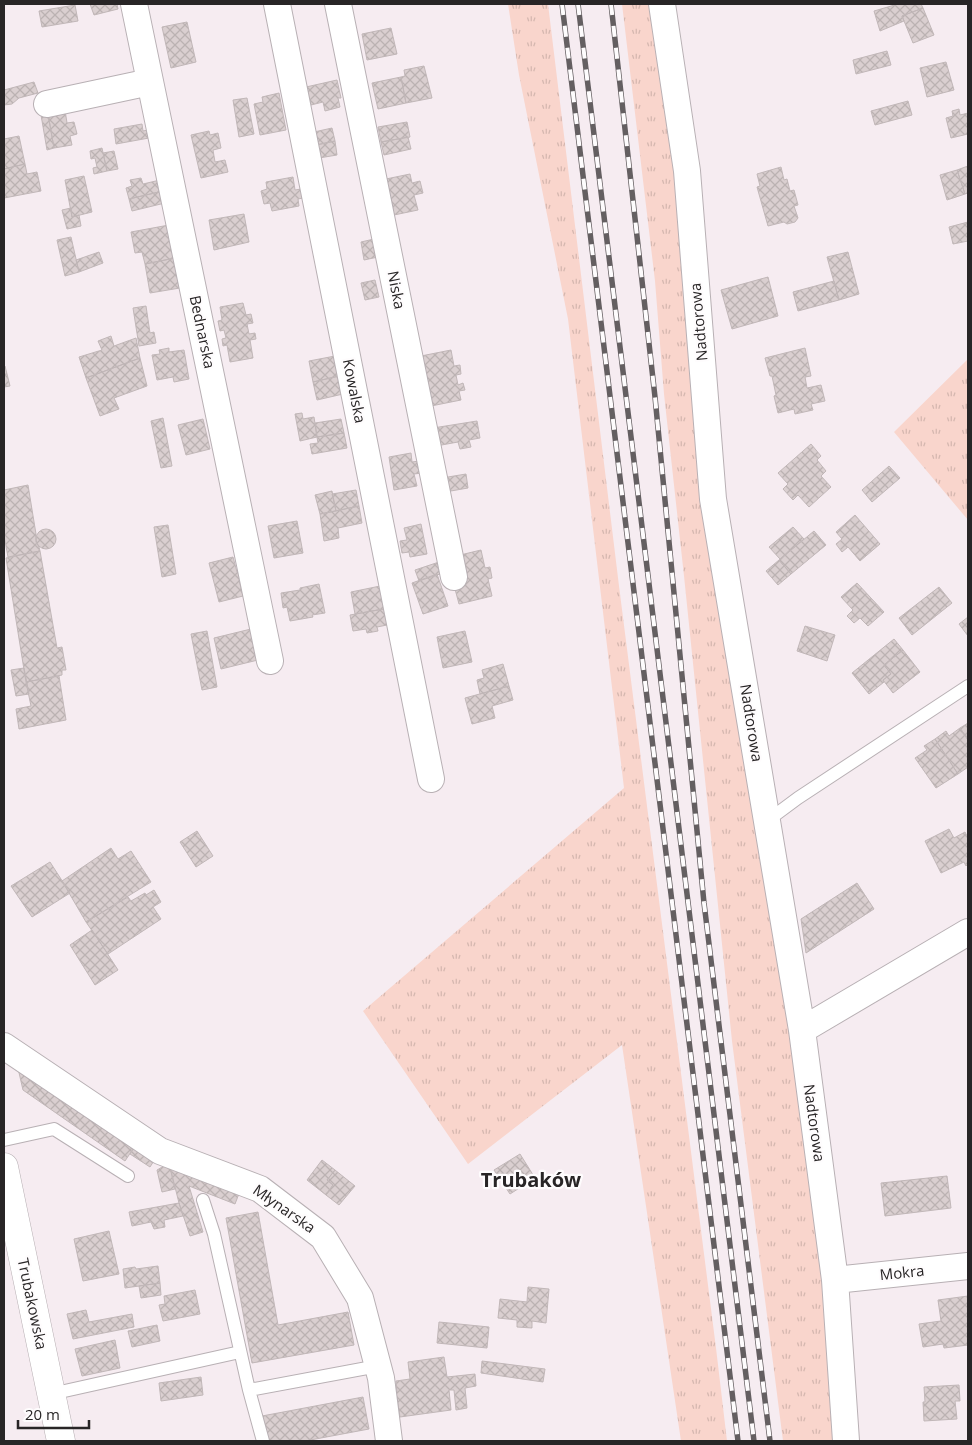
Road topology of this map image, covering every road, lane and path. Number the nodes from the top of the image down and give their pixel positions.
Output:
1 (134, 4) edge
2 (277, 4) edge
3 (338, 4) edge
4 (662, 4) edge
5 (150, 82) junction
6 (47, 104) dead end
7 (454, 577) dead end
8 (270, 661) dead end
9 (968, 686) edge
10 (431, 779) dead end
11 (767, 821) junction
12 (968, 932) edge
13 (802, 1030) junction
14 (4, 1046) edge
15 (4, 1140) edge
16 (4, 1167) edge
17 (128, 1176) dead end
18 (203, 1200) dead end
19 (968, 1266) edge
20 (835, 1280) junction
21 (240, 1352) junction
22 (378, 1366) junction
23 (248, 1390) junction
24 (51, 1394) junction
25 (61, 1441) edge
26 (262, 1441) edge
27 (389, 1441) edge
28 (846, 1441) edge

1 - 5 street, Bednarska
2 - 10 street, Kowalska
3 - 7 street, Niska
4 - 11 street, Nadtorowa
5 - 6 street
5 - 8 street, Bednarska
9 - 11 lane
11 - 13 street, Nadtorowa
12 - 13 street
13 - 20 street, Nadtorowa
14 - 22 street, Młynarska
15 - 17 lane
16 - 24 street, Trubakowska
18 - 21 lane
19 - 20 street, Mokra
20 - 28 street, Nadtorowa
21 - 23 lane
21 - 24 lane
22 - 23 lane
22 - 27 street, Młynarska
23 - 26 lane
24 - 25 street, Trubakowska

